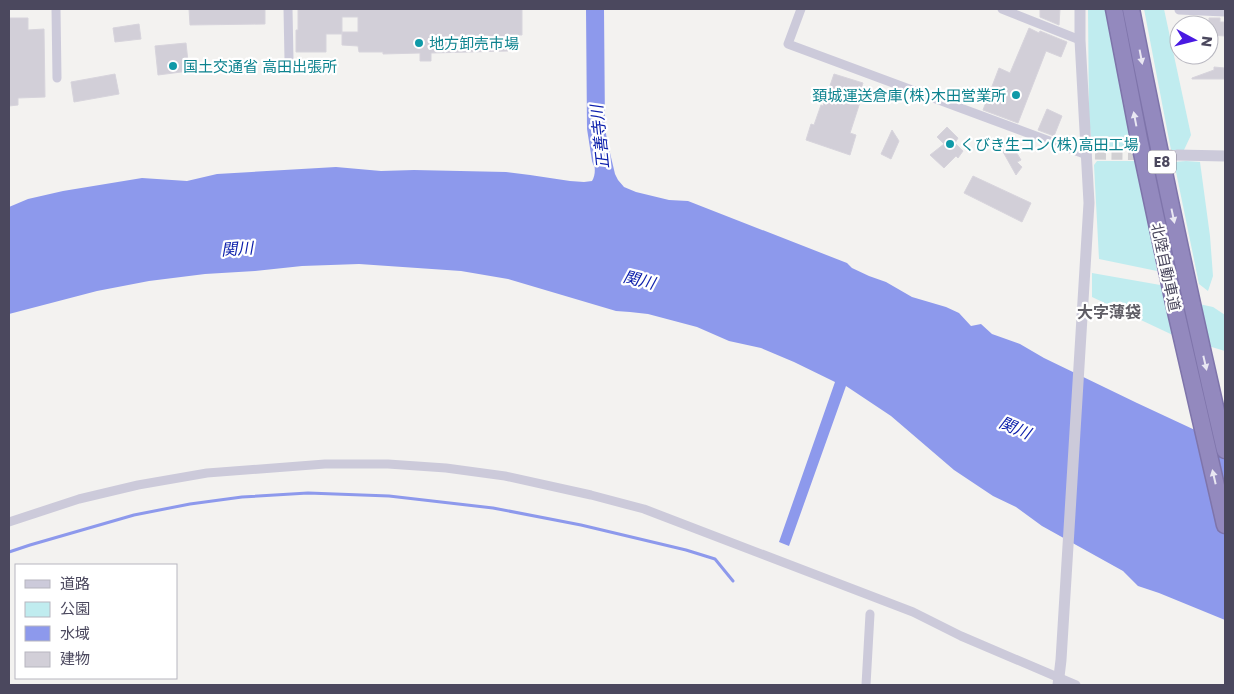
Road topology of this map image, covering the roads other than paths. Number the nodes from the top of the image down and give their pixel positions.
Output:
1 (56, 9) edge
2 (288, 9) edge
3 (801, 9) edge
4 (1002, 9) edge
5 (1080, 9) edge
6 (1114, 9) edge
7 (1131, 9) edge
8 (1179, 10) edge
9 (1225, 12) edge
10 (1080, 40) junction
11 (290, 60) dead end
12 (57, 78) dead end
13 (1091, 155) junction
14 (1177, 155) tunnel mouth
15 (1225, 156) edge
16 (1225, 450) edge
17 (9, 522) edge
18 (1225, 525) edge
19 (870, 614) dead end
20 (1058, 682) edge
21 (866, 685) edge
22 (1076, 685) edge

1 - 12 street
2 - 11 street
3 - 13 street
4 - 10 street
5 - 10 street
18 -> 6 highway, 北陸自動車道 / E8
7 -> 16 highway, 北陸自動車道 / E8
8 - 9 street
10 - 13 street
13 - 20 street
14 - 15 street
17 - 20 street
19 - 21 street
20 - 22 street

